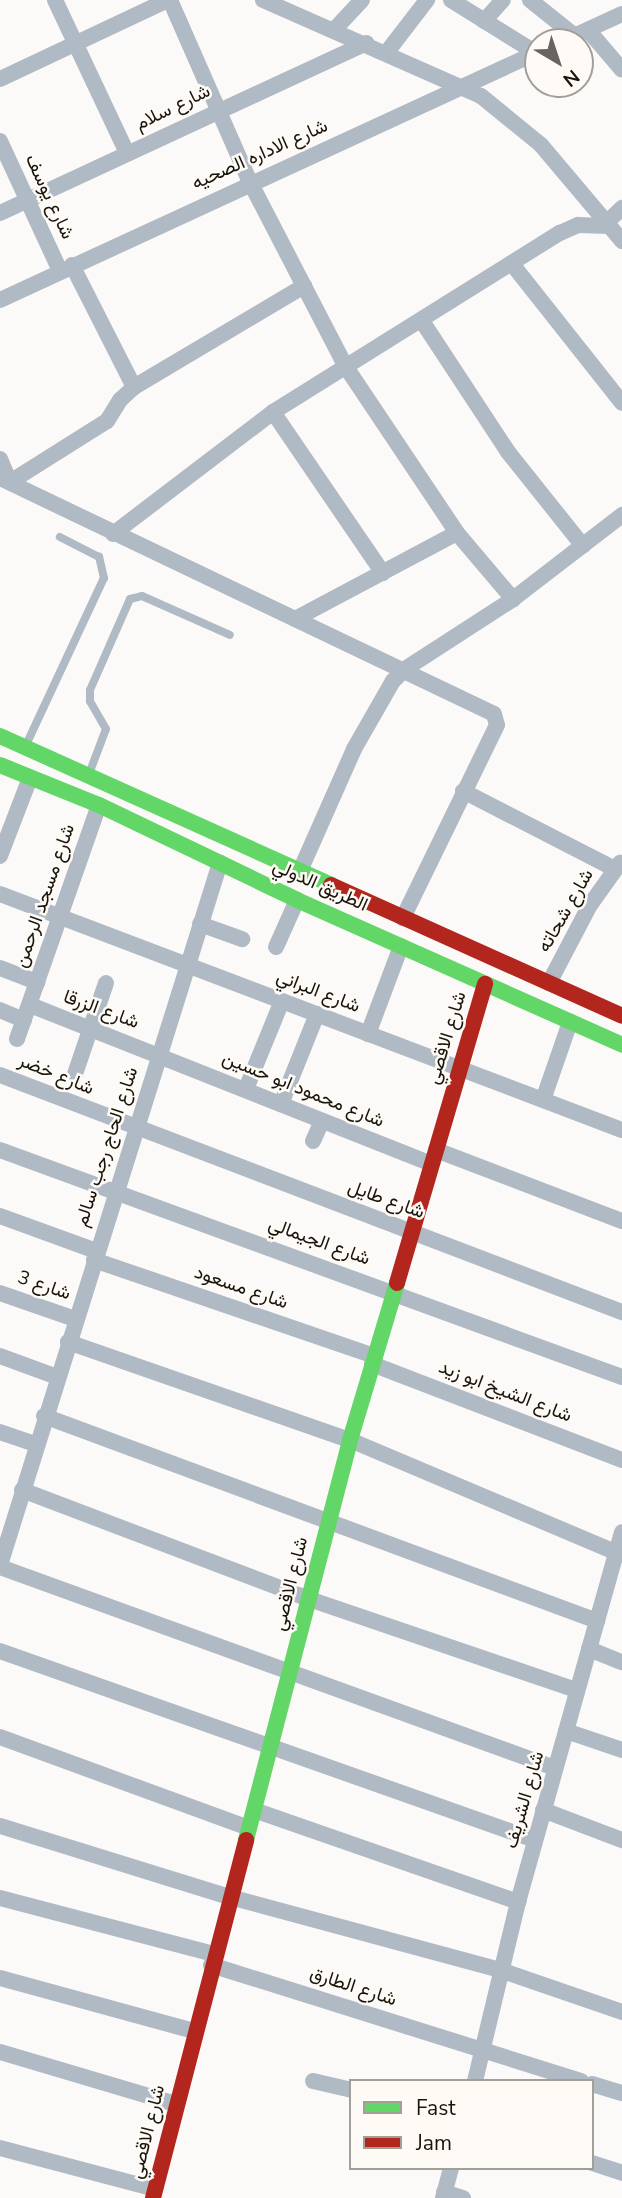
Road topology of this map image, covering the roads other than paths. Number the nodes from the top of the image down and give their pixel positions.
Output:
1 (55, 0) edge
2 (169, 0) edge
3 (263, 0) edge
4 (362, 0) edge
5 (427, 0) edge
6 (452, 0) edge
7 (503, 0) edge
8 (530, 0) edge
9 (622, 13) edge
10 (484, 21) junction
11 (564, 28) edge
12 (591, 28) edge
13 (334, 30) junction
14 (366, 43) junction
15 (76, 44) junction
16 (524, 45) edge
17 (594, 50) edge
18 (387, 52) junction
19 (524, 59) edge
20 (622, 70) edge
21 (0, 79) edge
22 (465, 86) junction
23 (216, 110) junction
24 (0, 141) edge
25 (127, 153) junction
26 (250, 182) junction
27 (27, 200) junction
28 (622, 208) edge
29 (0, 212) edge
30 (608, 224) junction
31 (622, 241) edge
32 (512, 264) junction
33 (66, 268) junction
34 (304, 286) junction
35 (0, 300) edge
36 (422, 321) junction
37 (346, 367) junction
38 (134, 387) junction
39 (622, 403) edge
40 (273, 412) junction
41 (0, 459) edge
42 (5, 480) edge
43 (622, 515) edge
44 (457, 533) junction
45 (113, 534) junction
46 (60, 537) dead end
47 (583, 546) junction
48 (383, 573) junction
49 (513, 600) junction
50 (295, 618) junction
51 (230, 635) dead end
52 (405, 668) junction
53 (0, 736) edge
54 (25, 747) junction
55 (0, 765) edge
56 (88, 776) junction
57 (30, 778) junction
58 (463, 791) junction
59 (99, 805) junction
60 (218, 834) junction
61 (0, 856) edge
62 (214, 860) junction
63 (619, 865) edge
64 (300, 872) junction
65 (0, 894) edge
66 (297, 900) junction
67 (59, 916) junction
68 (402, 918) junction
69 (200, 924) junction
70 (242, 939) dead end
71 (401, 946) junction
72 (276, 947) dead end
73 (187, 965) junction
74 (0, 968) edge
75 (513, 968) junction
76 (37, 982) junction
77 (106, 983) dead end
78 (549, 983) junction
79 (485, 984) junction
80 (502, 991) junction
81 (282, 1001) junction
82 (0, 1010) edge
83 (27, 1012) junction
84 (317, 1014) junction
85 (622, 1016) edge
86 (570, 1022) junction
87 (90, 1029) junction
88 (368, 1034) junction
89 (18, 1039) dead end
90 (622, 1045) edge
91 (159, 1054) junction
92 (460, 1068) junction
93 (75, 1074) dead end
94 (0, 1075) edge
95 (246, 1089) junction
96 (543, 1100) junction
97 (281, 1104) junction
98 (322, 1121) junction
99 (135, 1129) junction
100 (622, 1130) edge
101 (313, 1141) dead end
102 (0, 1150) edge
103 (434, 1157) junction
104 (116, 1190) junction
105 (0, 1216) edge
106 (622, 1221) edge
107 (411, 1232) junction
108 (95, 1256) junction
109 (394, 1292) junction
110 (0, 1293) edge
111 (622, 1312) edge
112 (75, 1319) junction
113 (68, 1342) junction
114 (0, 1356) edge
115 (373, 1360) junction
116 (57, 1377) junction
117 (622, 1377) edge
118 (44, 1416) junction
119 (0, 1432) edge
120 (350, 1440) junction
121 (35, 1444) junction
122 (622, 1460) edge
123 (22, 1490) junction
124 (329, 1521) junction
125 (6, 1523) edge
126 (622, 1532) edge
127 (619, 1553) edge
128 (0, 1566) edge
129 (309, 1599) junction
130 (597, 1621) junction
131 (589, 1649) junction
132 (0, 1651) edge
133 (622, 1662) edge
134 (290, 1672) junction
135 (578, 1690) junction
136 (566, 1731) junction
137 (0, 1737) edge
138 (271, 1745) junction
139 (622, 1750) edge
140 (555, 1769) junction
141 (254, 1810) junction
142 (543, 1810) junction
143 (0, 1826) edge
144 (249, 1828) junction
145 (535, 1840) junction
146 (622, 1840) edge
147 (230, 1896) junction
148 (0, 1898) edge
149 (518, 1902) junction
150 (212, 1959) junction
151 (500, 1970) junction
152 (0, 1978) edge
153 (622, 2012) edge
154 (194, 2031) junction
155 (482, 2050) junction
156 (0, 2052) edge
157 (475, 2079) edge
158 (576, 2079) edge
159 (313, 2081) dead end
160 (594, 2085) edge
161 (349, 2090) edge
162 (622, 2093) edge
163 (176, 2105) junction
164 (0, 2148) edge
165 (594, 2164) edge
166 (451, 2170) edge
167 (622, 2173) edge
168 (154, 2193) edge
169 (443, 2195) edge
170 (463, 2198) edge

1 - 15 street
2 - 15 street
2 - 23 street
3 - 13 street
4 - 13 street
5 - 18 street
6 - 10 street
7 - 10 street
8 - 11 street
9 - 12 street
10 - 16 street
13 - 14 street
14 - 18 street
14 - 23 street, شارع سلام
15 - 21 street
15 - 25 street
17 - 20 street
18 - 22 street
19 - 22 street, شارع الاداره الصحيه
22 - 26 street, شارع الاداره الصحيه
22 - 30 street
23 - 25 street, شارع سلام
23 - 26 street
24 - 27 street, شارع يوسف
25 - 27 street, شارع سلام
26 - 33 street, شارع الاداره الصحيه
26 - 34 street
27 - 29 street, شارع سلام
27 - 33 street, شارع يوسف
28 - 30 street
30 - 31 street
30 - 32 street
32 - 36 street
32 - 39 street
33 - 35 street, شارع الاداره الصحيه
33 - 38 street, شارع يوسف
34 - 37 street
34 - 38 street
36 - 37 street
36 - 47 street
37 - 40 street
37 - 44 street
38 - 42 street
40 - 45 street
40 - 48 street
41 - 42 street
42 - 45 street
43 - 47 street
44 - 48 street
44 - 49 street
45 - 50 street
46 - 54 lane
47 - 49 street
48 - 50 street
49 - 52 street
50 - 52 street
51 - 56 lane
52 - 58 street
52 - 64 street
53 - 54 street, الطريق الدولي
54 - 56 street, الطريق الدولي
55 - 57 street, الطريق الدولي
56 - 60 street, الطريق الدولي
57 - 59 street, الطريق الدولي
57 - 61 street
58 - 63 street
58 - 68 street
59 - 62 street, الطريق الدولي
59 - 67 street, شارع مسجد الرحمن
60 - 62 street
60 - 64 street, الطريق الدولي
62 - 66 street, الطريق الدولي
62 - 69 street, شارع الحاج رجب سالم
63 - 78 street, شارع شحاته
64 - 68 street, الطريق الدولي
65 - 67 street, شارع البراني
66 - 71 street, الطريق الدولي
66 - 72 street
67 - 73 street, شارع البراني
67 - 76 street, شارع مسجد الرحمن
68 - 75 street, الطريق الدولي
69 - 70 street
69 - 73 street, شارع الحاج رجب سالم
71 - 79 street, الطريق الدولي
71 - 88 street
73 - 81 street, شارع البراني
73 - 91 street, شارع الحاج رجب سالم
74 - 76 street
75 - 78 street, الطريق الدولي
75 - 80 street
76 - 83 street, شارع مسجد الرحمن
77 - 87 street
78 - 85 street, الطريق الدولي
79 - 80 street, الطريق الدولي
79 - 92 street, شارع الاقصي
80 - 86 street, الطريق الدولي
81 - 84 street, شارع البراني
81 - 95 street
82 - 83 street, شارع الزرقا
83 - 87 street, شارع الزرقا
83 - 89 street, شارع مسجد الرحمن
84 - 88 street, شارع البراني
84 - 97 street
86 - 90 street, الطريق الدولي
86 - 96 street
87 - 91 street, شارع الزرقا
87 - 93 street
88 - 92 street, شارع البراني
91 - 95 street, شارع محمود ابو حسين
91 - 99 street, شارع الحاج رجب سالم
92 - 96 street, شارع البراني
92 - 103 street, شارع الاقصي
94 - 99 street, شارع خضر
95 - 97 street, شارع محمود ابو حسين
96 - 100 street, شارع البراني
97 - 98 street, شارع محمود ابو حسين
98 - 101 street
98 - 103 street, شارع محمود ابو حسين
99 - 104 street, شارع الحاج رجب سالم
99 - 107 street, شارع طايل
102 - 104 street, شارع الجيمالي
103 - 106 street, شارع محمود ابو حسين
103 - 107 street, شارع الاقصي
104 - 108 street, شارع الحاج رجب سالم
104 - 109 street, شارع الجيمالي
105 - 108 street, شارع مسعود
107 - 109 street, شارع الاقصي
107 - 111 street, شارع طايل
108 - 112 street, شارع الحاج رجب سالم
108 - 115 street, شارع مسعود
109 - 115 street, شارع الاقصي
109 - 117 street, شارع الجيمالي
110 - 112 street, شارع 3
112 - 113 street, شارع الحاج رجب سالم
113 - 116 street, شارع الحاج رجب سالم
113 - 120 street
114 - 116 street
115 - 120 street, شارع الاقصي
115 - 122 street, شارع الشيخ ابو زيد
116 - 118 street, شارع الحاج رجب سالم
118 - 121 street, شارع الحاج رجب سالم
118 - 124 street
119 - 121 street
120 - 124 street, شارع الاقصي
120 - 127 street
121 - 123 street, شارع الحاج رجب سالم
123 - 125 street, شارع الحاج رجب سالم
123 - 129 street
124 - 129 street, شارع الاقصي
124 - 130 street
125 - 128 street, شارع الحاج رجب سالم
126 - 127 street, شارع الشريف
127 - 130 street, شارع الشريف
128 - 134 street
129 - 134 street, شارع الاقصي
129 - 135 street
130 - 131 street, شارع الشريف
131 - 133 street
131 - 135 street, شارع الشريف
132 - 138 street
134 - 138 street, شارع الاقصي
134 - 140 street
135 - 136 street, شارع الشريف
136 - 139 street
136 - 140 street, شارع الشريف
137 - 144 street
138 - 141 street, شارع الاقصي
138 - 145 street
140 - 142 street, شارع الشريف
141 - 144 street, شارع الاقصي
141 - 149 street
142 - 145 street, شارع الشريف
142 - 146 street
143 - 147 street
144 - 147 street, شارع الاقصي
145 - 149 street, شارع الشريف
147 - 150 street, شارع الاقصي
147 - 151 street
148 - 150 street, شارع الطارق
149 - 151 street, شارع الشريف
150 - 154 street, شارع الاقصي
150 - 155 street, شارع الطارق
151 - 153 street
151 - 155 street, شارع الشريف
152 - 154 street
154 - 163 street, شارع الاقصي
155 - 157 street, شارع الشريف
155 - 158 street, شارع الطارق
156 - 163 street
159 - 161 street
160 - 162 street
163 - 168 street, شارع الاقصي
164 - 168 street
165 - 167 street
166 - 169 street
169 - 170 street

